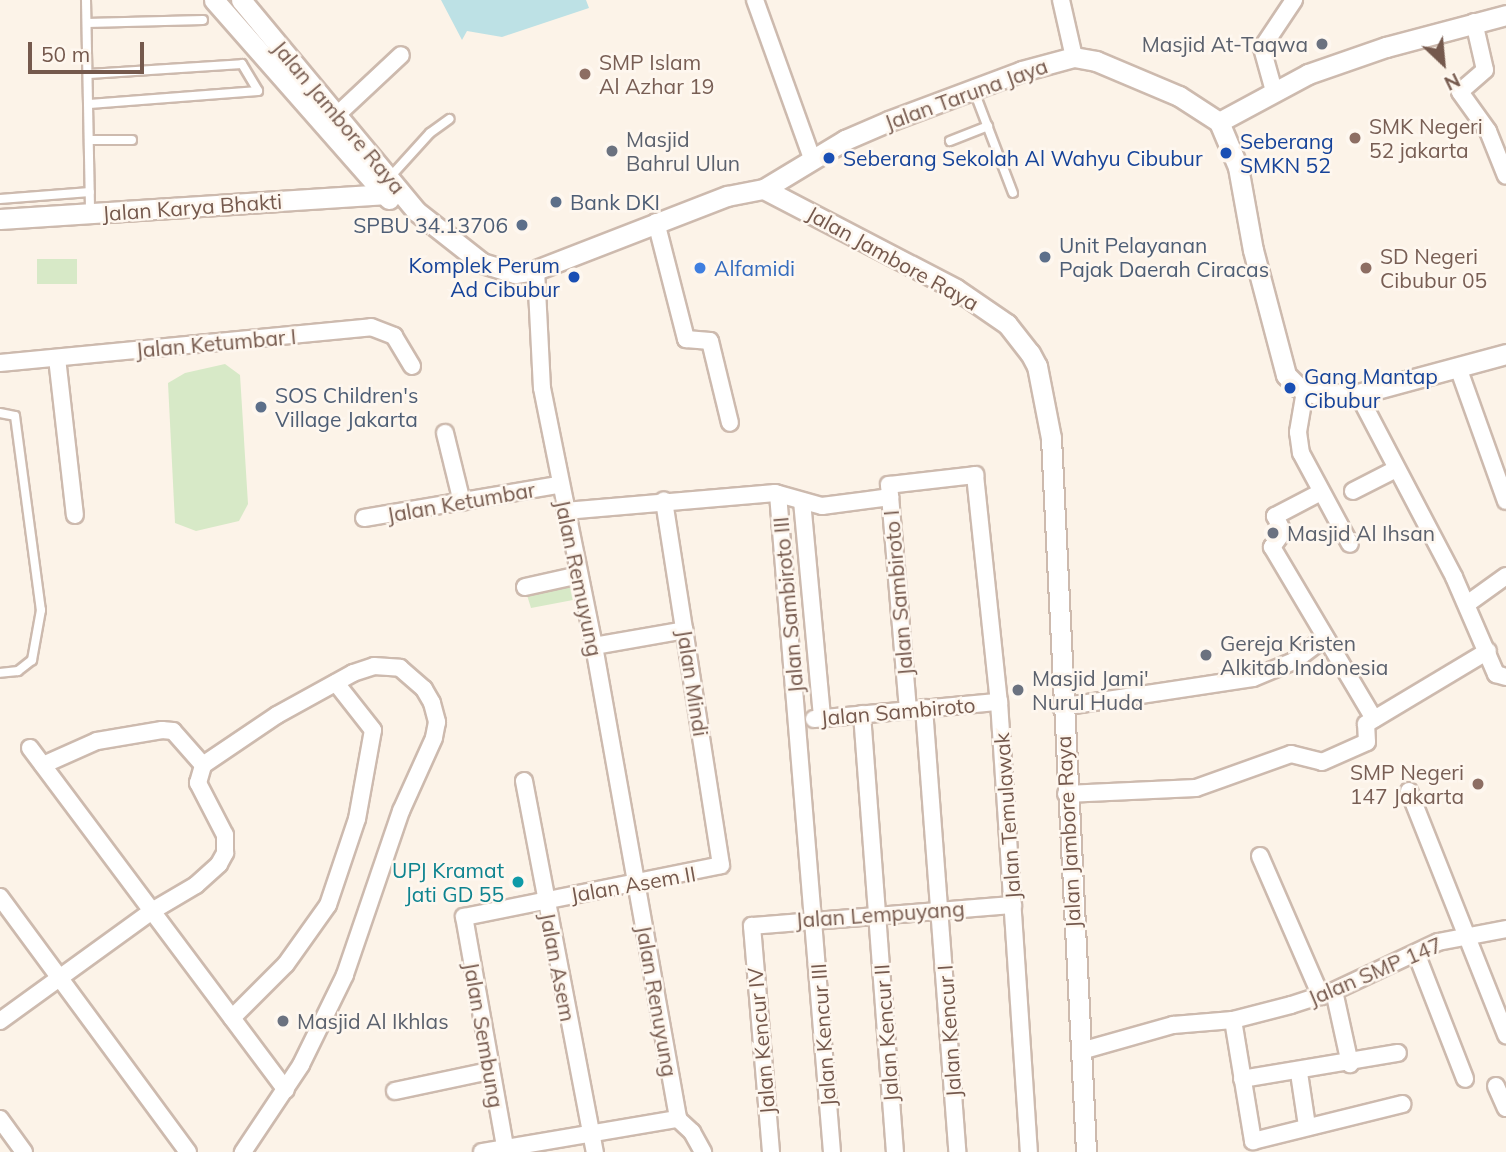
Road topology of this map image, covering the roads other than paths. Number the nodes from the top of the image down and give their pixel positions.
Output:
1 (86, 0) edge
2 (214, 0) edge
3 (241, 0) edge
4 (755, 0) edge
5 (1061, 0) edge
6 (1294, 0) edge
7 (1506, 15) edge
8 (203, 20) dead end
9 (1474, 22) junction
10 (87, 23) junction
11 (401, 55) dead end
12 (1074, 57) junction
13 (89, 74) junction
14 (974, 89) junction
15 (1274, 91) junction
16 (89, 104) junction
17 (338, 114) junction
18 (449, 119) dead end
19 (1219, 122) junction
20 (988, 126) junction
21 (90, 140) junction
22 (132, 140) dead end
23 (950, 141) dead end
24 (812, 158) junction
25 (391, 176) junction
26 (1506, 176) edge
27 (764, 189) junction
28 (90, 192) junction
29 (1013, 193) dead end
30 (383, 194) junction
31 (0, 199) edge
32 (416, 211) junction
33 (90, 214) junction
34 (0, 219) edge
35 (656, 222) junction
36 (536, 270) junction
37 (1506, 354) edge
38 (57, 358) junction
39 (0, 363) edge
40 (412, 366) dead end
41 (1459, 370) junction
42 (1305, 391) junction
43 (1358, 394) junction
44 (0, 414) edge
45 (730, 423) dead end
46 (445, 433) dead end
47 (1394, 470) junction
48 (978, 480) joint
49 (1502, 484) edge
50 (558, 485) junction
51 (1353, 491) dead end
52 (1321, 492) junction
53 (778, 495) junction
54 (890, 497) junction
55 (664, 500) junction
56 (802, 501) junction
57 (1506, 501) edge
58 (462, 502) junction
59 (565, 511) junction
60 (75, 515) dead end
61 (364, 518) dead end
62 (1350, 544) dead end
63 (579, 575) junction
64 (1506, 576) edge
65 (525, 587) dead end
66 (1467, 604) junction
67 (685, 630) junction
68 (1323, 639) junction
69 (594, 646) junction
70 (1488, 651) junction
71 (0, 673) edge
72 (1506, 677) edge
73 (336, 683) junction
74 (999, 702) junction
75 (1061, 707) junction
76 (916, 709) junction
77 (862, 714) junction
78 (822, 718) junction
79 (1374, 719) junction
80 (798, 720) junction
81 (30, 748) dead end
82 (43, 765) junction
83 (203, 765) junction
84 (524, 781) dead end
85 (1409, 791) dead end
86 (1066, 794) junction
87 (1260, 856) dead end
88 (721, 866) joint
89 (637, 883) junction
90 (0, 897) edge
91 (545, 900) junction
92 (1013, 905) junction
93 (940, 910) junction
94 (152, 911) junction
95 (878, 914) junction
96 (463, 918) joint
97 (814, 918) junction
98 (751, 929) joint
99 (1506, 929) edge
100 (1468, 938) junction
101 (1416, 953) junction
102 (58, 980) junction
103 (1327, 994) junction
104 (232, 1018) junction
105 (1233, 1020) junction
106 (0, 1021) edge
107 (1506, 1035) edge
108 (1081, 1051) junction
109 (1398, 1053) dead end
110 (1350, 1064) junction
111 (489, 1071) junction
112 (1299, 1073) junction
113 (1242, 1079) junction
114 (1465, 1079) dead end
115 (1496, 1086) dead end
116 (286, 1090) junction
117 (395, 1091) dead end
118 (1402, 1104) dead end
119 (1506, 1108) edge
120 (0, 1119) edge
121 (678, 1119) junction
122 (1307, 1126) junction
123 (591, 1131) junction
124 (506, 1150) edge
125 (24, 1152) edge
126 (188, 1152) edge
127 (243, 1152) edge
128 (482, 1152) edge
129 (594, 1152) edge
130 (703, 1152) edge
131 (771, 1152) edge
132 (832, 1152) edge
133 (895, 1152) edge
134 (957, 1152) edge
135 (1029, 1152) edge
136 (1086, 1152) edge

1 - 10 lane
2 - 30 street
3 - 17 street, Jalan Jambore Raya
4 - 24 street
5 - 12 street
6 - 15 street
7 - 9 street
8 - 10 lane
9 - 15 street
9 - 26 street
10 - 13 lane
11 - 17 street
12 - 14 street, Jalan Taruna Jaya
12 - 19 street, Jalan Taruna Jaya
13 - 16 lane
13 - 16 lane
14 - 20 lane
14 - 24 street, Jalan Taruna Jaya
15 - 19 street
16 - 21 lane
17 - 25 street, Jalan Jambore Raya
18 - 25 lane
19 - 42 street
20 - 23 lane
20 - 29 lane
21 - 22 lane
21 - 28 lane
24 - 27 street, Jalan Taruna Jaya
25 - 32 street, Jalan Jambore Raya
27 - 35 street, Jalan Jambore Raya
27 - 75 street, Jalan Jambore Raya
28 - 31 lane
28 - 33 lane
30 - 32 street
30 - 33 street, Jalan Karya Bhakti
32 - 36 street, Jalan Jambore Raya
33 - 34 street, Jalan Karya Bhakti
35 - 36 street, Jalan Jambore Raya
35 - 45 street
36 - 50 street, Jalan Remuyung
37 - 41 street
38 - 39 street, Jalan Ketumbar I
38 - 40 street, Jalan Ketumbar I
38 - 60 street
41 - 43 street
41 - 49 street
42 - 43 street
42 - 52 street
43 - 47 street
44 - 71 lane
46 - 58 street
47 - 51 street
47 - 66 street
48 - 54 street, Jalan Sambiroto I
48 - 74 street, Jalan Temulawak
49 - 57 street
50 - 58 street, Jalan Ketumbar
50 - 59 street, Jalan Remuyung
52 - 62 street
52 - 68 street
53 - 55 street, Jalan Sambiroto III
53 - 56 street
53 - 80 street, Jalan Sambiroto III
54 - 56 street
54 - 76 street, Jalan Sambiroto I
55 - 59 street, Jalan Sambiroto III
55 - 67 street, Jalan Mindi
56 - 78 street
58 - 61 street, Jalan Ketumbar
59 - 63 street, Jalan Remuyung
63 - 65 street
63 - 69 street, Jalan Remuyung
64 - 66 street
66 - 70 street
67 - 69 street
67 - 88 street, Jalan Mindi
68 - 75 street
68 - 79 street
69 - 89 street, Jalan Remuyung
70 - 72 street
70 - 79 street
73 - 83 street
73 - 104 street
73 - 116 street
74 - 76 street, Jalan Sambiroto
74 - 92 street, Jalan Temulawak
75 - 86 street, Jalan Jambore Raya
76 - 77 street, Jalan Sambiroto
76 - 93 street, Jalan Sambiroto I
77 - 78 street, Jalan Sambiroto
77 - 95 street, Jalan Kencur II
78 - 80 street, Jalan Sambiroto
79 - 86 street
80 - 97 street, Jalan Sambiroto III
81 - 82 street
82 - 83 street
82 - 94 street
83 - 94 street
84 - 91 street, Jalan Asem
85 - 100 street
86 - 108 street, Jalan Jambore Raya
87 - 103 street
88 - 89 street, Jalan Asem II
89 - 91 street, Jalan Asem II
89 - 121 street, Jalan Renuyung
90 - 102 street
91 - 96 street, Jalan Asem II
91 - 123 street, Jalan Asem
92 - 93 street, Jalan Lempuyang
92 - 135 street, Jalan Temulawak
93 - 95 street, Jalan Lempuyang
93 - 134 street, Jalan Kencur I
94 - 102 street
94 - 104 street
95 - 97 street, Jalan Lempuyang
95 - 133 street, Jalan Kencur II
96 - 111 street, Jalan Sembung
97 - 98 street, Jalan Lempuyang
97 - 132 street, Jalan Kencur III
98 - 131 street, Jalan Kencur IV
99 - 100 street, Jalan SMP 147
100 - 101 street, Jalan SMP 147
100 - 107 street
101 - 103 street, Jalan SMP 147
101 - 114 street
102 - 106 street
102 - 126 street
103 - 105 street, Jalan SMP 147
103 - 110 street
104 - 116 street
105 - 108 street, Jalan SMP 147
105 - 113 street
108 - 136 street, Jalan Jambore Raya
109 - 110 street
110 - 112 street
111 - 117 street
111 - 124 street, Jalan Sembung
112 - 113 street
112 - 122 street
113 - 122 street
115 - 119 street
116 - 127 street
118 - 122 street
120 - 125 street
121 - 123 street
121 - 130 street
123 - 124 street
123 - 129 street, Jalan Asem
124 - 128 street

